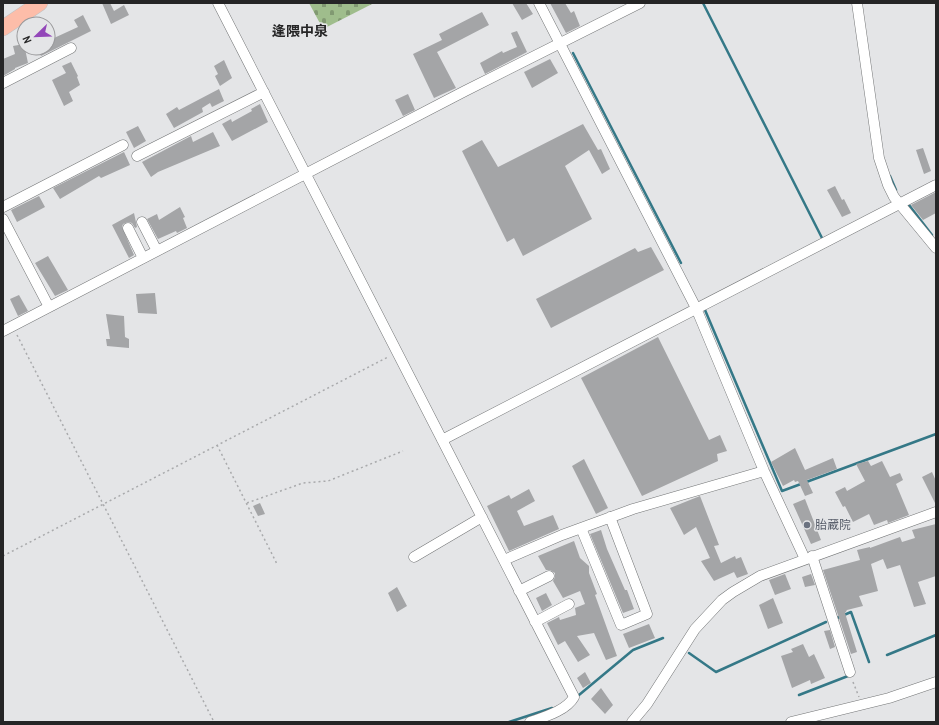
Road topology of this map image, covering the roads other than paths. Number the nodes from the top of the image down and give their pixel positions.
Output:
1 (40, 3) edge
2 (218, 3) edge
3 (540, 3) edge
4 (640, 3) edge
5 (856, 3) edge
6 (3, 28) edge
7 (560, 43) junction
8 (71, 48) dead end
9 (3, 83) edge
10 (264, 92) junction
11 (123, 145) dead end
12 (137, 156) dead end
13 (305, 174) junction
14 (936, 185) edge
15 (900, 205) junction
16 (3, 207) edge
17 (3, 219) edge
18 (142, 222) dead end
19 (128, 228) dead end
20 (6, 230) edge
21 (936, 248) edge
22 (157, 251) junction
23 (143, 258) junction
24 (49, 307) junction
25 (696, 308) junction
26 (8, 329) edge
27 (442, 440) junction
28 (764, 471) junction
29 (936, 512) edge
30 (482, 517) junction
31 (610, 518) junction
32 (582, 528) junction
33 (414, 557) dead end
34 (808, 558) junction
35 (504, 560) junction
36 (550, 576) dead end
37 (520, 591) junction
38 (569, 604) dead end
39 (536, 622) junction
40 (850, 672) road end
41 (936, 682) edge
42 (530, 722) edge
43 (632, 722) edge
44 (791, 722) edge

1 - 6 highway
2 - 10 street
3 - 7 street
4 - 7 street
5 - 15 street
7 - 13 street
7 - 25 street
8 - 9 street
10 - 12 street
10 - 13 street
11 - 16 street
13 - 22 street
13 - 27 street
14 - 15 street
15 - 21 street
15 - 25 street
17 - 20 street
18 - 22 street
19 - 23 street
20 - 24 street
22 - 23 street
23 - 24 street
24 - 26 street
25 - 27 street
25 - 28 street
27 - 30 street
28 - 31 street
28 - 34 street
29 - 34 street
30 - 33 street
30 - 35 street
31 - 32 street
31 - 32 street
32 - 35 street
34 - 40 street
34 - 43 street
35 - 37 street
36 - 37 street
37 - 39 street
38 - 39 street
39 - 42 street
41 - 44 street

